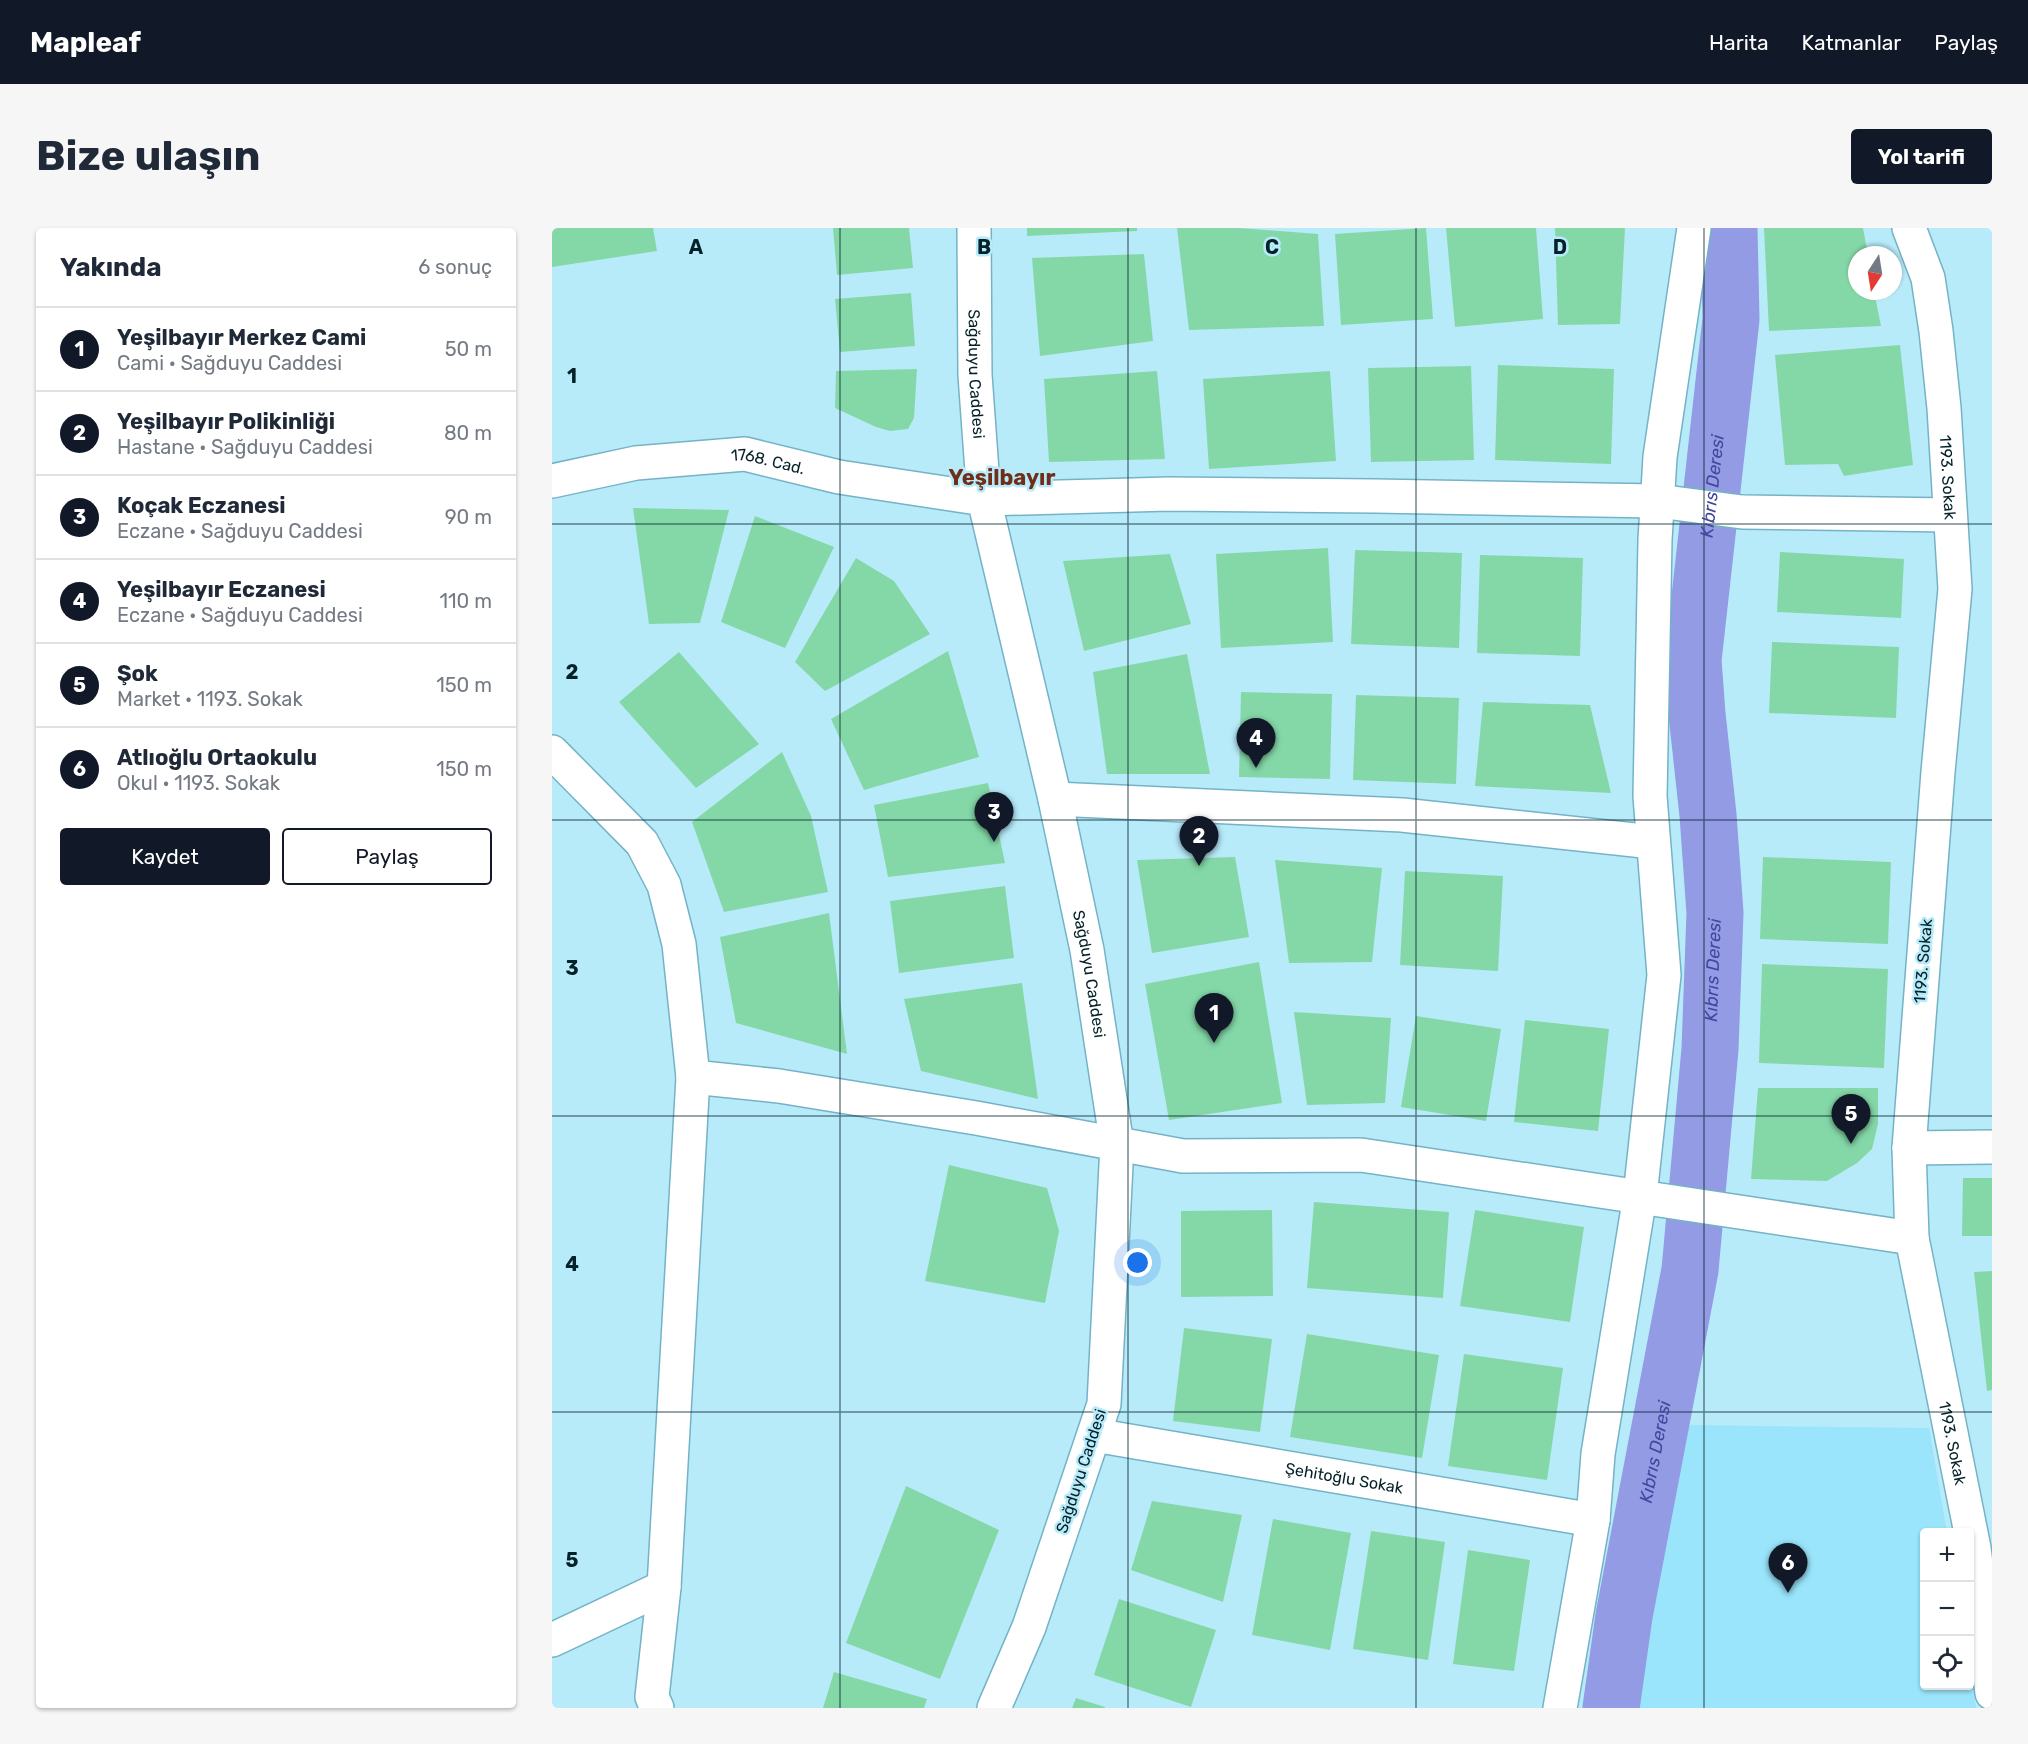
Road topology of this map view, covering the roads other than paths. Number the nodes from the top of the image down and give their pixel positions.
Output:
1 (974, 228) edge
2 (1694, 228) edge
3 (1918, 233) edge
4 (552, 481) edge
5 (984, 499) junction
6 (1661, 501) junction
7 (1950, 515) junction
8 (558, 767) edge
9 (1055, 799) junction
10 (1653, 842) junction
11 (693, 1077) junction
12 (1118, 1145) junction
13 (1992, 1147) edge
14 (1909, 1148) junction
15 (1640, 1196) junction
16 (1912, 1238) junction
17 (1094, 1435) junction
18 (1593, 1520) junction
19 (1983, 1551) edge
20 (664, 1587) junction
21 (552, 1640) edge
22 (1992, 1693) edge
23 (657, 1708) edge
24 (994, 1708) edge
25 (1560, 1708) edge

1 - 5 street, Sağduyu Caddesi
2 - 6 street
3 - 7 street, 1193. Sokak
4 - 5 street, 1768. Cad.
5 - 6 street, 1768. Cad.
5 - 9 street, Sağduyu Caddesi
6 - 7 street, 1768. Cad.
6 - 10 street
7 - 14 street, 1193. Sokak
8 - 11 street
9 - 10 street
9 - 12 street, Sağduyu Caddesi
10 - 15 street
11 - 12 street
11 - 20 street
12 - 15 street
12 - 17 street, Sağduyu Caddesi
13 - 14 street
14 - 16 street, 1193. Sokak
15 - 16 street
15 - 18 street
16 - 19 street, 1193. Sokak
17 - 18 street, Şehitoğlu Sokak
17 - 24 street, Sağduyu Caddesi
18 - 25 street
19 - 22 street, 1193. Sokak
20 - 21 street
20 - 23 street

